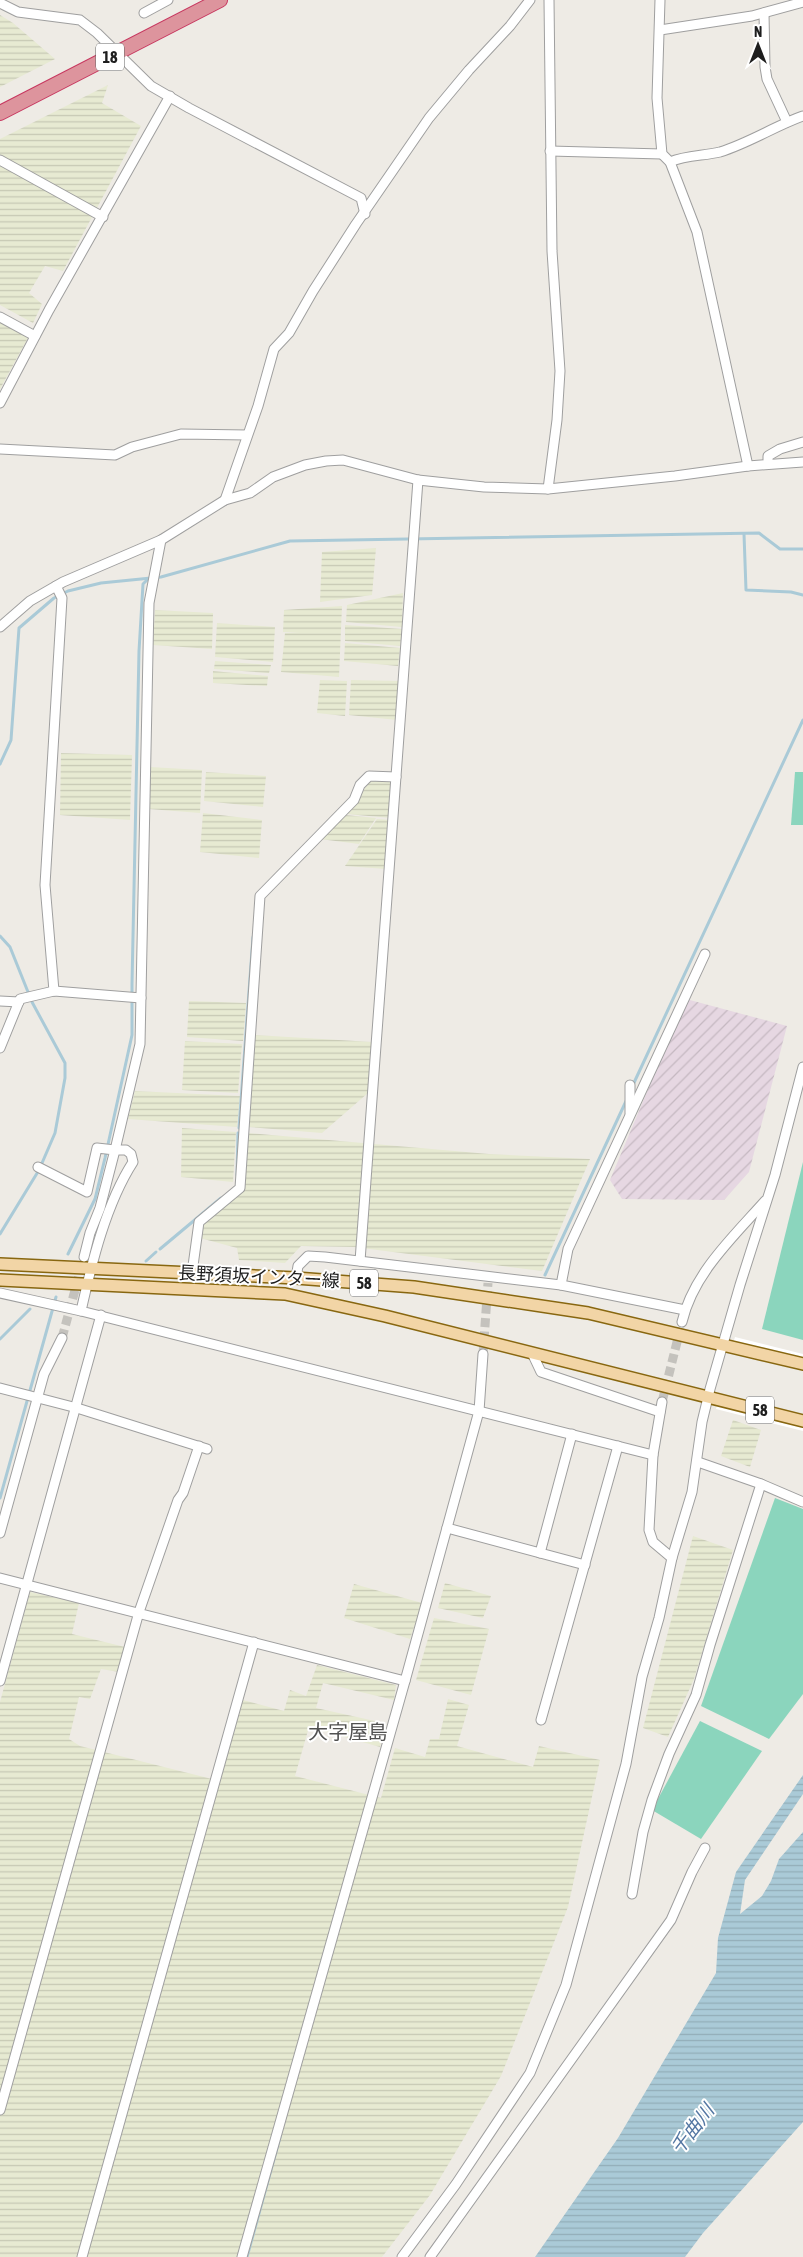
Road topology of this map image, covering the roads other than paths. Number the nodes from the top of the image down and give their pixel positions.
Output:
1 (168, 0) edge
2 (220, 0) edge
3 (530, 0) edge
4 (549, 0) edge
5 (660, 0) edge
6 (803, 2) edge
7 (0, 3) edge
8 (144, 13) dead end
9 (764, 13) junction
10 (660, 30) junction
11 (118, 52) junction
12 (170, 96) junction
13 (0, 113) edge
14 (803, 116) edge
15 (787, 122) junction
16 (550, 151) junction
17 (662, 154) junction
18 (0, 160) edge
19 (670, 162) junction
20 (365, 214) junction
21 (103, 217) junction
22 (0, 317) edge
23 (36, 336) junction
24 (0, 403) edge
25 (247, 435) junction
26 (803, 442) edge
27 (0, 449) edge
28 (803, 462) edge
29 (768, 464) junction
30 (748, 466) junction
31 (418, 480) junction
32 (548, 489) junction
33 (225, 500) junction
34 (161, 540) junction
35 (59, 591) junction
36 (0, 627) edge
37 (396, 777) junction
38 (705, 954) dead end
39 (54, 992) junction
40 (134, 997) junction
41 (0, 1001) edge
42 (19, 1002) junction
43 (0, 1048) edge
44 (803, 1068) edge
45 (630, 1084) dead end
46 (630, 1116) junction
47 (113, 1150) junction
48 (40, 1168) dead end
49 (767, 1199) junction
50 (84, 1256) tunnel mouth
51 (360, 1261) junction
52 (0, 1264) edge
53 (90, 1268) junction
54 (192, 1273) junction
55 (296, 1278) junction
56 (0, 1280) edge
57 (86, 1284) junction
58 (561, 1285) junction
59 (0, 1293) edge
60 (685, 1310) junction
61 (81, 1311) junction
62 (101, 1315) junction
63 (682, 1322) tunnel mouth
64 (62, 1338) tunnel mouth
65 (728, 1345) junction
66 (532, 1353) junction
67 (483, 1354) tunnel mouth
68 (803, 1364) edge
69 (0, 1388) edge
70 (35, 1398) junction
71 (713, 1399) junction
72 (662, 1402) tunnel mouth
73 (77, 1408) junction
74 (479, 1411) junction
75 (660, 1412) junction
76 (803, 1421) edge
77 (572, 1434) junction
78 (618, 1446) junction
79 (653, 1454) junction
80 (698, 1462) junction
81 (761, 1484) junction
82 (803, 1502) edge
83 (447, 1528) junction
84 (0, 1533) edge
85 (540, 1552) junction
86 (672, 1558) junction
87 (585, 1565) junction
88 (0, 1578) edge
89 (27, 1585) junction
90 (139, 1612) junction
91 (254, 1642) junction
92 (0, 1681) edge
93 (405, 1681) junction
94 (541, 1720) dead end
95 (705, 1848) dead end
96 (632, 1894) dead end
97 (0, 2110) edge
98 (82, 2257) edge
99 (242, 2257) edge
100 (402, 2257) edge
101 (430, 2257) edge

1 - 8 street
2 - 11 highway, 18
3 - 20 street
4 - 16 street
5 - 10 street
6 - 9 street
7 - 11 street
9 - 10 street
9 - 15 street
10 - 17 street
11 - 12 street
11 - 13 highway, 18
12 - 20 street
12 - 21 street
14 - 15 street
15 - 19 street
16 - 17 street
16 - 32 street
17 - 19 street
18 - 21 street
19 - 30 street
20 - 25 street
21 - 23 street
22 - 23 street
23 - 24 street
25 - 27 street
25 - 33 street
26 - 29 street
28 - 29 street
29 - 30 street
30 - 32 street
31 - 32 street
31 - 33 street
31 - 37 street
33 - 34 street
34 - 35 street
34 - 40 street
35 - 36 street
35 - 39 street
37 - 51 street
37 - 54 street
38 - 46 street
39 - 40 street
39 - 42 street
40 - 47 street
41 - 42 street
42 - 43 street
44 - 49 street
45 - 46 street
46 - 58 street
47 - 48 street
47 - 50 street
47 - 53 street
49 - 60 street
49 - 65 street
51 - 55 street
51 - 58 street
52 - 53 main road, 長野須坂インター線 / 58
53 - 54 main road, 長野須坂インター線 / 58
53 - 57 street
54 - 55 main road, 長野須坂インター線 / 58
55 - 65 main road, 長野須坂インター線 / 58
56 - 57 main road, 長野須坂インター線 / 58
57 - 61 street
57 - 66 main road, 長野須坂インター線 / 58
58 - 60 street
59 - 61 street
60 - 63 street
61 - 62 street
62 - 73 street
62 - 74 street
64 - 70 street
65 - 68 main road, 長野須坂インター線 / 58
65 - 71 street
66 - 71 main road, 長野須坂インター線 / 58
66 - 75 street
67 - 74 street
69 - 70 street
70 - 73 street
70 - 84 street
71 - 76 main road, 長野須坂インター線 / 58
71 - 80 street
72 - 75 street
73 - 89 street
73 - 90 street
74 - 77 street
74 - 83 street
75 - 79 street
77 - 78 street
77 - 85 street
78 - 79 street
78 - 87 street
79 - 86 street
80 - 81 street
80 - 86 street
81 - 82 street
81 - 96 street
83 - 85 street
83 - 93 street
85 - 87 street
86 - 100 street
87 - 94 street
88 - 89 street
89 - 90 street
89 - 92 street
90 - 91 street
90 - 97 street
91 - 93 street
91 - 98 street
93 - 99 street
95 - 101 street

